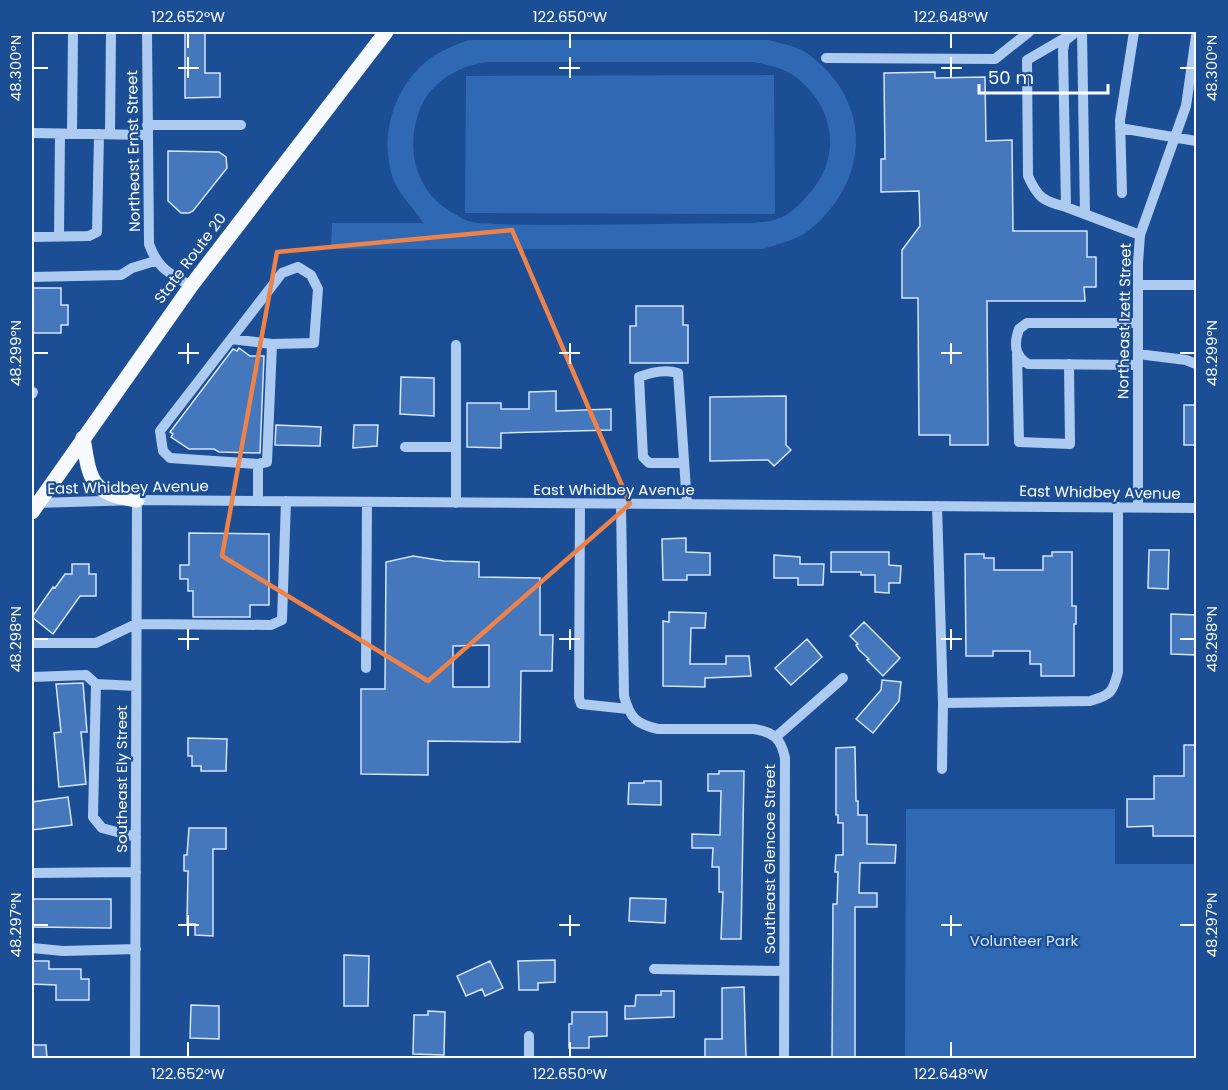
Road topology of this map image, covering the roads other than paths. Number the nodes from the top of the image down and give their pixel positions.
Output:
1 (73, 32) edge
2 (111, 32) edge
3 (147, 32) edge
4 (386, 32) edge
5 (1029, 32) edge
6 (1082, 32) edge
7 (1134, 32) edge
8 (1073, 33) edge
9 (1197, 36) edge
10 (826, 58) dead end
11 (241, 125) dead end
12 (1120, 128) junction
13 (147, 130) junction
14 (32, 134) edge
15 (60, 134) junction
16 (72, 134) junction
17 (105, 134) junction
18 (1175, 137) junction
19 (1197, 141) edge
20 (1122, 193) dead end
21 (1066, 207) junction
22 (1085, 214) junction
23 (1140, 235) junction
24 (59, 236) junction
25 (32, 237) edge
26 (155, 261) junction
27 (32, 277) edge
28 (1138, 285) junction
29 (1197, 285) edge
30 (191, 286) junction
31 (1138, 323) junction
32 (231, 339) junction
33 (272, 344) junction
34 (456, 345) dead end
35 (1017, 354) junction
36 (1138, 360) junction
37 (1069, 364) junction
38 (1197, 364) edge
39 (83, 438) junction
40 (405, 447) dead end
41 (456, 447) junction
42 (684, 463) junction
43 (258, 464) junction
44 (137, 500) junction
45 (258, 501) junction
46 (286, 501) junction
47 (367, 502) junction
48 (456, 503) junction
49 (580, 504) junction
50 (621, 504) junction
51 (687, 504) junction
52 (33, 506) edge
53 (937, 506) junction
54 (1118, 507) junction
55 (1138, 507) junction
56 (1197, 508) edge
57 (136, 624) junction
58 (32, 643) edge
59 (366, 668) dead end
60 (32, 677) edge
61 (843, 678) dead end
62 (96, 684) junction
63 (136, 686) junction
64 (943, 703) junction
65 (628, 709) junction
66 (777, 736) junction
67 (942, 768) dead end
68 (136, 837) junction
69 (136, 872) junction
70 (32, 873) edge
71 (32, 948) edge
72 (136, 949) junction
73 (654, 969) dead end
74 (784, 971) junction
75 (529, 1036) dead end
76 (135, 1059) edge
77 (529, 1059) edge
78 (784, 1059) edge

1 - 16 street
2 - 17 street
3 - 13 street, Northeast Ernst Street
4 - 30 main road, State Route 20
5 - 10 street
6 - 22 street
7 - 12 street
8 - 21 street
8 - 21 street
9 - 18 street, Northeast Izett Street
11 - 13 street
12 - 18 street
12 - 20 street
13 - 17 street
13 - 26 street, Northeast Ernst Street
14 - 15 street
15 - 16 street
15 - 24 street
16 - 17 street
17 - 24 street
18 - 19 street
18 - 23 street, Northeast Izett Street
21 - 22 street
22 - 23 street
23 - 28 street, Northeast Izett Street
24 - 25 street
26 - 27 street
26 - 30 street
28 - 29 street
28 - 31 street, Northeast Izett Street
30 - 39 main road, State Route 20
31 - 35 street
31 - 36 street, Northeast Izett Street
32 - 33 street
32 - 33 street
32 - 43 street
33 - 43 street
34 - 41 street
35 - 37 street
35 - 37 street
36 - 37 street
36 - 38 street
36 - 55 street, Northeast Izett Street
39 - 44 main road
39 - 52 main road, State Route 20
40 - 41 street
41 - 48 street
42 - 42 street
42 - 51 street
43 - 45 street
44 - 45 street, East Whidbey Avenue
44 - 52 street, East Whidbey Avenue
44 - 57 street, Southeast Ely Street
45 - 46 street, East Whidbey Avenue
46 - 47 street, East Whidbey Avenue
46 - 57 street
47 - 48 street, East Whidbey Avenue
47 - 59 street
48 - 49 street, East Whidbey Avenue
49 - 50 street, East Whidbey Avenue
49 - 65 street
50 - 51 street, East Whidbey Avenue
50 - 65 street
51 - 53 street, East Whidbey Avenue
53 - 54 street, East Whidbey Avenue
53 - 64 street
54 - 55 street, East Whidbey Avenue
54 - 64 street
55 - 56 street, East Whidbey Avenue
57 - 58 street
57 - 63 street, Southeast Ely Street
60 - 62 street
61 - 66 street
62 - 63 street
62 - 68 street
63 - 68 street, Southeast Ely Street
64 - 67 street
65 - 66 street
66 - 74 street, Southeast Glencoe Street
68 - 69 street, Southeast Ely Street
69 - 70 street
69 - 72 street, Southeast Ely Street
71 - 72 street
72 - 76 street, Southeast Ely Street
73 - 74 street
74 - 78 street, Southeast Glencoe Street
75 - 77 street

